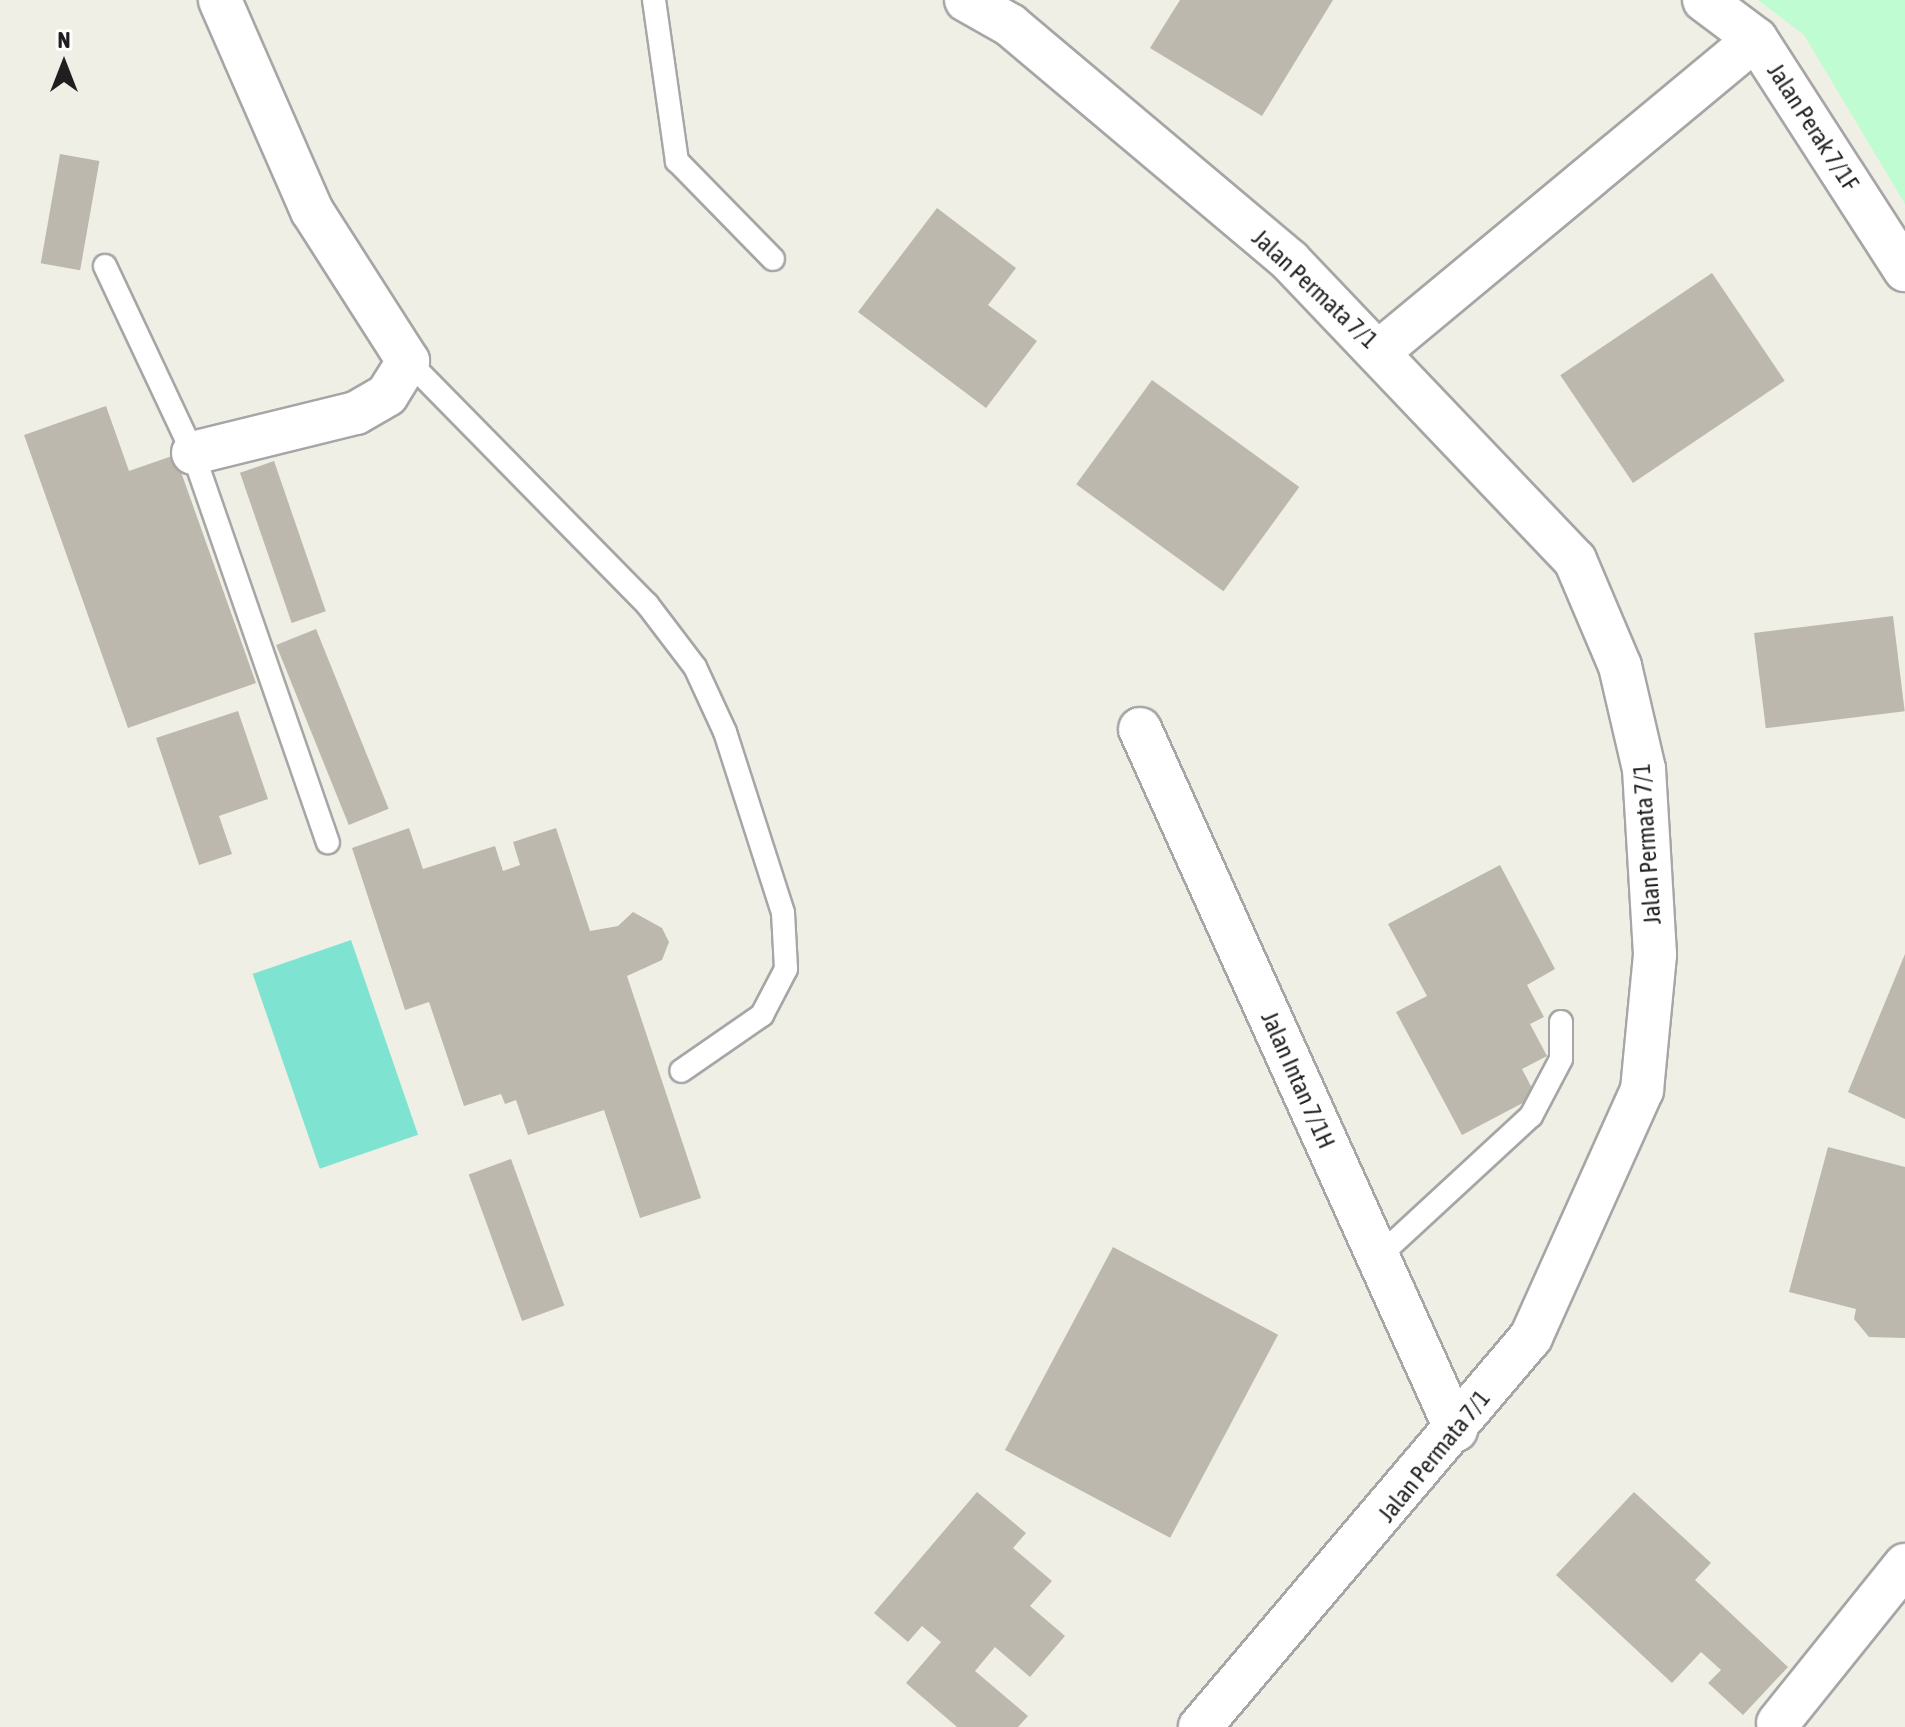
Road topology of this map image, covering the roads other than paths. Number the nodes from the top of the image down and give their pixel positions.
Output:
1 (220, 0) edge
2 (654, 0) edge
3 (966, 0) edge
4 (1704, 0) edge
5 (1756, 39) junction
6 (773, 259) dead end
7 (105, 266) dead end
8 (1905, 270) edge
9 (1381, 350) junction
10 (408, 361) junction
11 (193, 453) junction
12 (1140, 729) dead end
13 (328, 842) dead end
14 (1561, 1022) dead end
15 (681, 1071) dead end
16 (1378, 1257) junction
17 (1456, 1430) junction
18 (1905, 1565) edge
19 (1778, 1723) dead end
20 (1200, 1727) edge

1 - 10 street
2 - 6 lane
3 - 9 street, Jalan Permata 7/1
4 - 5 street, Jalan Perak 7/1F
5 - 8 street, Jalan Perak 7/1F
5 - 9 street
7 - 11 lane
9 - 17 street, Jalan Permata 7/1
10 - 11 street
10 - 15 lane
11 - 13 lane
12 - 16 street, Jalan Intan 7/1H
14 - 16 lane
16 - 17 street, Jalan Intan 7/1H
17 - 20 street, Jalan Permata 7/1
18 - 19 street

